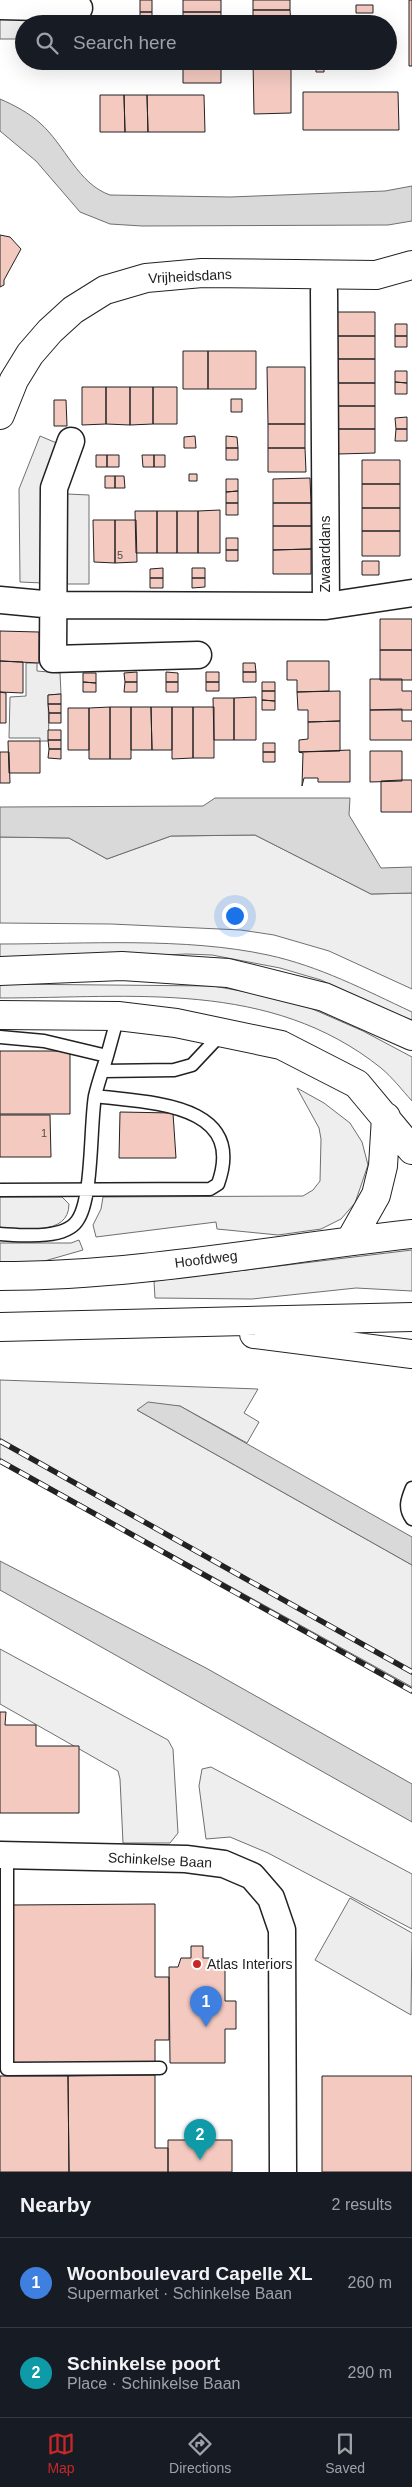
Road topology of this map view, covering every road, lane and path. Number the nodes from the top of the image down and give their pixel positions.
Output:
1 (0, 6) edge
2 (79, 8) dead end
3 (412, 264) edge
4 (324, 291) dead end
5 (7, 376) edge
6 (0, 415) edge
7 (71, 441) dead end
8 (412, 593) edge
9 (0, 600) edge
10 (54, 605) junction
11 (326, 606) junction
12 (198, 655) dead end
13 (0, 971) edge
14 (0, 1015) edge
15 (118, 1016) junction
16 (224, 1032) junction
17 (412, 1036) edge
18 (0, 1037) edge
19 (107, 1056) junction
20 (103, 1071) junction
21 (95, 1096) junction
22 (386, 1117) junction
23 (412, 1150) edge
24 (0, 1190) edge
25 (86, 1190) junction
26 (0, 1234) edge
27 (412, 1234) edge
28 (350, 1241) junction
29 (0, 1276) edge
30 (412, 1317) edge
31 (160, 1323) junction
32 (0, 1328) edge
33 (412, 1354) edge
34 (412, 1488) edge
35 (412, 1519) edge
36 (4, 1855) edge
37 (160, 2068) dead end
38 (283, 2172) edge

1 - 2 street
3 - 5 street, Vrijheidsdans
4 - 11 street, Zwaarddans
5 - 6 street, Vrijheidsdans
7 - 10 street
8 - 11 street
9 - 10 street, Zwaarddans
10 - 11 street, Zwaarddans
10 - 12 street
13 - 17 street
14 - 15 street
15 - 16 street
15 - 19 lane
16 - 20 lane
16 - 22 street
18 - 19 lane
19 - 20 lane
20 - 21 lane
21 - 25 lane
21 - 25 lane
22 - 23 street
22 - 28 street
24 - 25 lane
25 - 26 lane
27 - 28 street, Hoofdweg
28 - 29 street, Hoofdweg
30 - 31 street
31 - 32 street
31 - 33 street
34 - 35 lane
36 - 37 lane
36 - 38 street, Schinkelse Baan

